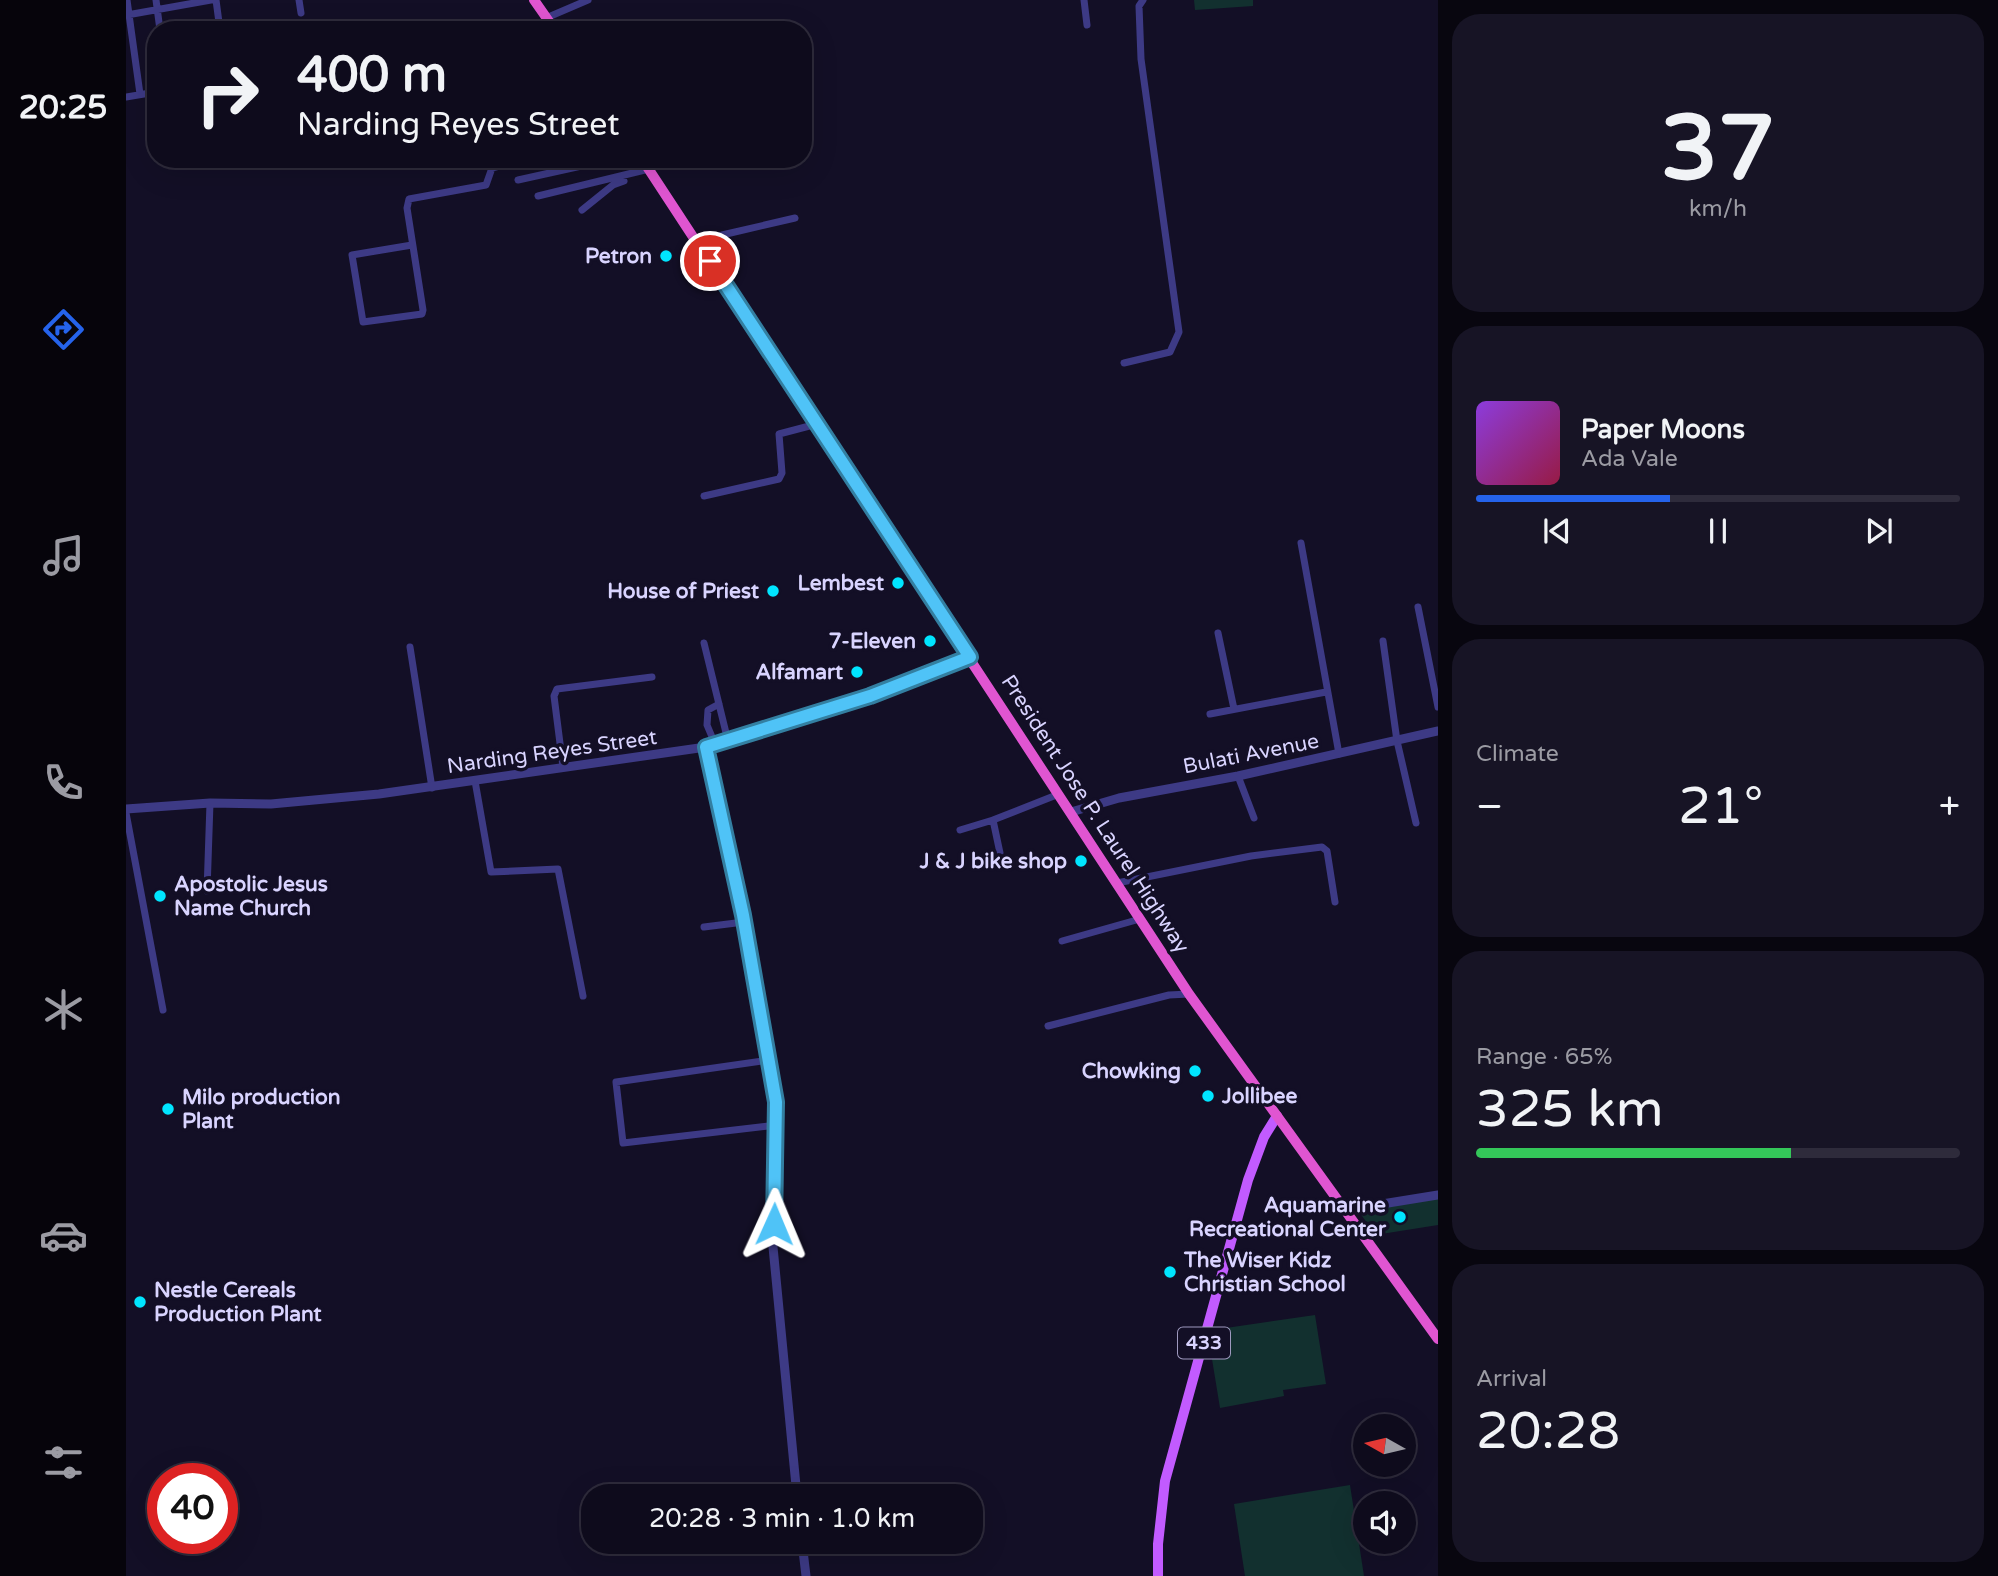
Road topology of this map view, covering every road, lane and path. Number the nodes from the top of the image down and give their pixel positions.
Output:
1 (127, 0) edge
2 (156, 0) edge
3 (213, 0) edge
4 (299, 0) edge
5 (534, 0) edge
6 (589, 0) edge
7 (1084, 0) edge
8 (1143, 0) edge
9 (158, 10) junction
10 (301, 13) dead end
11 (128, 15) edge
12 (547, 18) junction
13 (159, 21) edge
14 (218, 21) edge
15 (549, 21) edge
16 (1087, 25) dead end
17 (147, 93) edge
18 (140, 94) junction
19 (126, 97) edge
20 (490, 168) edge
21 (572, 168) edge
22 (644, 168) edge
23 (646, 168) edge
24 (649, 168) edge
25 (518, 180) dead end
26 (538, 197) dead end
27 (582, 210) dead end
28 (795, 218) dead end
29 (412, 245) junction
30 (700, 245) junction
31 (1124, 363) dead end
32 (818, 424) junction
33 (704, 496) dead end
34 (1301, 543) dead end
35 (1418, 607) dead end
36 (1218, 633) dead end
37 (1383, 641) dead end
38 (704, 643) dead end
39 (410, 647) dead end
40 (970, 657) junction
41 (652, 677) dead end
42 (1326, 692) junction
43 (719, 704) junction
44 (1438, 707) edge
45 (1234, 709) junction
46 (1210, 714) dead end
47 (1438, 731) edge
48 (728, 741) junction
49 (1397, 741) junction
50 (710, 746) junction
51 (1339, 754) junction
52 (563, 767) junction
53 (1238, 776) junction
54 (475, 781) junction
55 (432, 788) junction
56 (1059, 794) junction
57 (209, 803) junction
58 (126, 811) edge
59 (1071, 812) junction
60 (1254, 818) dead end
61 (993, 820) junction
62 (1416, 823) dead end
63 (960, 830) dead end
64 (1000, 853) dead end
65 (1117, 883) junction
66 (206, 891) dead end
67 (1335, 902) dead end
68 (1140, 919) junction
69 (744, 922) junction
70 (704, 928) dead end
71 (1062, 941) dead end
72 (1189, 994) junction
73 (583, 996) dead end
74 (163, 1010) dead end
75 (1048, 1026) dead end
76 (769, 1060) junction
77 (1277, 1116) junction
78 (777, 1125) junction
79 (1438, 1195) edge
80 (1345, 1210) junction
81 (1438, 1339) edge
82 (796, 1484) edge
83 (803, 1554) edge
84 (806, 1576) edge
85 (1158, 1576) edge

1 - 11 street
2 - 9 street
3 - 9 street
3 - 14 street
4 - 10 street
5 - 12 highway
6 - 12 street
7 - 16 street
8 - 31 street
9 - 11 street
9 - 13 street
11 - 18 street
12 - 15 highway
17 - 18 street
18 - 19 street
20 - 29 street
21 - 25 street
22 - 26 street
23 - 27 street
24 - 30 highway, President Jose P. Laurel Highway
28 - 30 street
29 - 29 street
30 - 32 highway, President Jose P. Laurel Highway
32 - 33 street
32 - 40 highway, President Jose P. Laurel Highway
34 - 42 street
35 - 44 street
36 - 45 street
37 - 49 street
38 - 43 street
39 - 55 street
40 - 48 street, Narding Reyes Street
40 - 56 highway, President Jose P. Laurel Highway
41 - 52 street
42 - 45 street
42 - 51 street
43 - 48 street
43 - 50 street
45 - 46 street
47 - 49 street, Bulati Avenue
48 - 50 street, Narding Reyes Street
49 - 51 street, Bulati Avenue
49 - 62 street
50 - 52 street, Narding Reyes Street
50 - 69 street
51 - 53 street, Bulati Avenue
52 - 54 street, Narding Reyes Street
53 - 59 street, Bulati Avenue
53 - 60 street
54 - 55 street, Narding Reyes Street
54 - 73 street
55 - 57 street, Narding Reyes Street
56 - 59 highway, President Jose P. Laurel Highway
56 - 61 street
57 - 58 street, Narding Reyes Street
57 - 66 street
58 - 74 street
59 - 65 highway, President Jose P. Laurel Highway
61 - 63 street
61 - 64 street
65 - 67 street
65 - 68 highway, President Jose P. Laurel Highway
68 - 71 street
68 - 72 highway, President Jose P. Laurel Highway
69 - 70 street
69 - 76 street
72 - 75 street
72 - 77 highway, President Jose P. Laurel Highway
76 - 78 street
76 - 78 street
77 - 80 highway, President Jose P. Laurel Highway
77 - 85 main road, 433
78 - 82 street
79 - 80 street
80 - 81 highway, President Jose P. Laurel Highway
83 - 84 street

